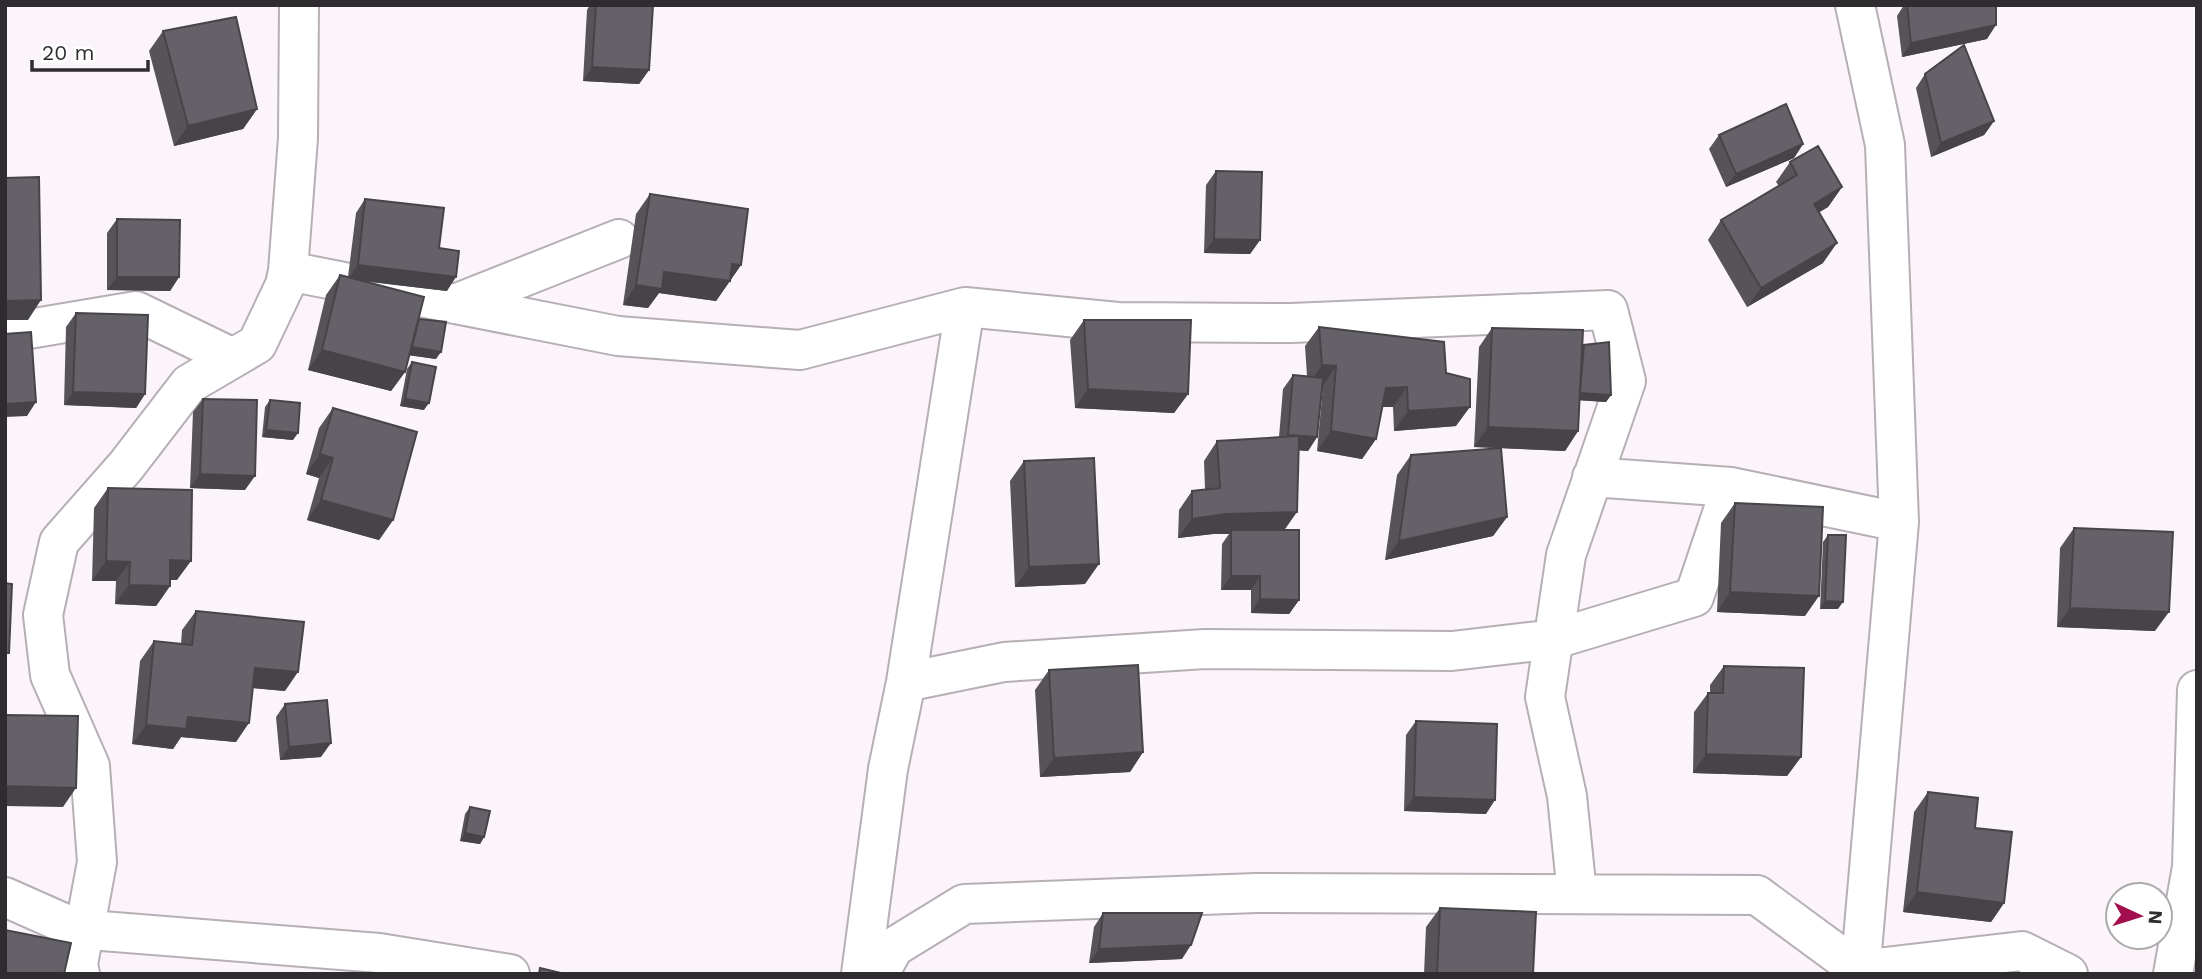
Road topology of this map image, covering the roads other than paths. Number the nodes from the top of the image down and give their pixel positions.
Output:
1 (299, 5) edge
2 (1855, 5) edge
3 (619, 239) dead end
4 (288, 271) junction
5 (455, 304) junction
6 (965, 307) junction
7 (5, 333) edge
8 (233, 358) junction
9 (1592, 477) junction
10 (1731, 487) junction
11 (1899, 522) junction
12 (1555, 639) junction
13 (906, 682) junction
14 (2197, 690) edge
15 (1577, 894) junction
16 (5, 897) edge
17 (85, 929) junction
18 (1859, 972) edge
19 (80, 974) edge
20 (510, 974) edge
21 (861, 974) edge
22 (879, 974) edge
23 (2068, 974) edge
24 (2173, 974) edge

1 - 4 street
2 - 11 street
3 - 5 street
4 - 5 street
4 - 8 street
5 - 6 street
6 - 9 street
6 - 13 street
7 - 8 street
8 - 17 street
9 - 10 street
9 - 12 street
10 - 11 street
10 - 12 street
11 - 18 street
12 - 13 street
12 - 15 street
13 - 21 street
14 - 24 street
15 - 18 street
15 - 22 street
16 - 17 street
17 - 19 street
17 - 20 street
18 - 23 street

